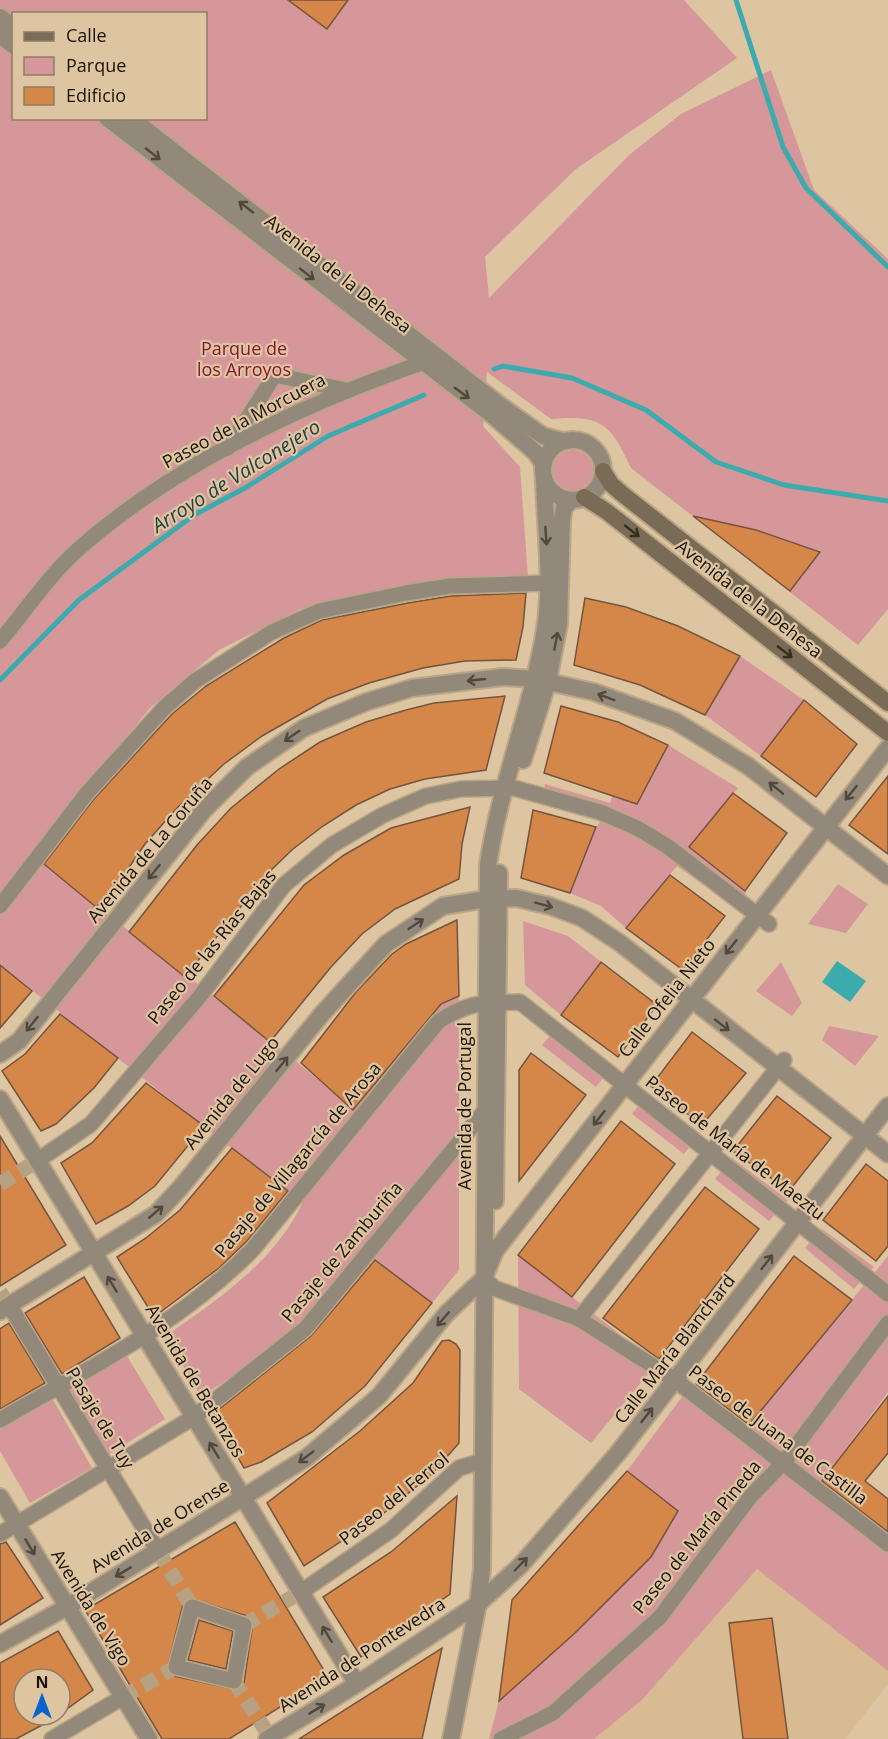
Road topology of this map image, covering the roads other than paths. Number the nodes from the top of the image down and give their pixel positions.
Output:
1 (0, 16) edge
2 (12, 25) edge
3 (0, 35) edge
4 (12, 44) edge
5 (110, 120) edge
6 (134, 120) edge
7 (422, 363) junction
8 (346, 390) junction
9 (562, 441) junction
10 (228, 449) junction
11 (543, 470) junction
12 (603, 471) junction
13 (578, 498) junction
14 (548, 583) junction
15 (0, 641) edge
16 (541, 680) junction
17 (888, 703) edge
18 (888, 733) edge
19 (888, 748) edge
20 (509, 787) junction
21 (824, 827) junction
22 (888, 876) edge
23 (493, 898) junction
24 (0, 906) edge
25 (763, 919) junction
26 (690, 1000) junction
27 (492, 1002) junction
28 (0, 1053) edge
29 (781, 1064) junction
30 (624, 1085) junction
31 (0, 1099) edge
32 (888, 1106) edge
33 (484, 1112) junction
34 (865, 1136) junction
35 (711, 1153) junction
36 (888, 1154) edge
37 (37, 1161) junction
38 (798, 1223) junction
39 (495, 1251) junction
40 (94, 1254) junction
41 (489, 1283) junction
42 (888, 1294) edge
43 (4, 1308) edge
44 (579, 1319) junction
45 (888, 1323) edge
46 (144, 1336) junction
47 (675, 1380) junction
48 (58, 1386) junction
49 (194, 1417) junction
50 (0, 1420) edge
51 (483, 1461) junction
52 (784, 1462) junction
53 (108, 1469) junction
54 (0, 1497) edge
55 (244, 1498) junction
56 (16, 1524) junction
57 (0, 1534) edge
58 (888, 1544) edge
59 (158, 1551) junction
60 (301, 1592) junction
61 (484, 1599) junction
62 (67, 1607) junction
63 (244, 1626) joint
64 (0, 1644) edge
65 (357, 1684) junction
66 (123, 1697) junction
67 (269, 1738) edge
68 (52, 1739) edge
69 (149, 1739) edge
70 (451, 1739) edge
71 (461, 1739) edge
72 (501, 1739) edge

1 - 2 street
3 - 4 street
5 -> 7 street, Avenida de la Dehesa
9 -> 6 street, Avenida de la Dehesa
7 - 8 street, Paseo de la Morcuera
7 -> 11 street, Avenida de la Dehesa
8 - 10 street, Paseo de la Morcuera
8 - 10 street
9 - 11 street
9 - 12 street, Avenida de la Dehesa
10 - 15 street, Paseo de la Morcuera
11 - 13 street, Avenida de la Dehesa
11 -> 14 street, Avenida de Portugal
12 - 13 street
12 - 17 main road, Avenida de la Dehesa
16 -> 13 street, Avenida de Portugal
13 -> 18 main road, Avenida de la Dehesa
14 - 16 street, Avenida de Portugal
14 - 24 street
16 - 20 street, Avenida de Portugal
21 -> 16 street, Avenida de La Coruña
16 -> 28 street, Avenida de La Coruña
19 -> 21 street, Calle Ofelia Nieto
20 - 23 street, Avenida de Portugal
20 - 25 street, Paseo de las Rías Bajas
20 - 37 street, Paseo de las Rías Bajas
21 - 22 street, Avenida de La Coruña
21 - 25 street, Calle Ofelia Nieto
23 -> 26 street, Avenida de Lugo
23 - 27 street, Avenida de Portugal
40 -> 23 street, Avenida de Lugo
25 -> 26 street, Calle Ofelia Nieto
26 -> 29 street, Avenida de Lugo
26 - 30 street, Calle Ofelia Nieto
27 - 30 street, Paseo de María de Maeztu
27 - 33 street, Avenida de Portugal
27 - 39 street, Avenida de Portugal
27 - 46 street, Pasaje de Villagarcía de Arosa
29 - 34 street, Avenida de Lugo
29 - 35 street
30 - 35 street, Paseo de María de Maeztu
30 -> 39 street, Calle Ofelia Nieto
31 - 37 street, Avenida de Betanzos
32 - 34 street, Calle María Blanchard
33 - 41 street, Avenida de Portugal
33 - 49 street, Pasaje de Zamburiña
34 - 36 street, Avenida de Lugo
34 - 38 street, Calle María Blanchard
35 - 38 street, Paseo de María de Maeztu
35 - 44 street
37 - 40 street, Avenida de Betanzos
38 - 42 street, Paseo de María de Maeztu
47 -> 38 street, Calle María Blanchard
39 - 41 street, Calle Ofelia Nieto
40 - 43 street, Avenida de Lugo
46 -> 40 street, Avenida de Betanzos
41 - 44 street, Paseo de Juana de Castilla
41 - 51 street, Avenida de Portugal
41 -> 55 street, Avenida de Orense
41 - 61 street, Avenida de Portugal
43 - 48 street, Pasaje de Tuy
44 - 47 street, Paseo de Juana de Castilla
45 - 52 street, Paseo de María Pineda
46 - 48 street, Pasaje de Villagarcía de Arosa
46 - 49 street, Avenida de Betanzos
47 - 52 street, Paseo de Juana de Castilla
61 -> 47 street, Calle María Blanchard
48 - 50 street, Pasaje de Villagarcía de Arosa
48 - 53 street, Pasaje de Tuy
49 - 53 street, Pasaje de Zamburiña
55 -> 49 street, Avenida de Betanzos
51 - 60 street, Paseo del Ferrol
51 - 61 street, Avenida de Portugal
52 - 58 street, Paseo de Juana de Castilla
52 - 72 street, Paseo de María Pineda
53 - 56 street, Pasaje de Zamburiña
53 - 59 street, Pasaje de Tuy
54 - 56 street, Avenida de Vigo
55 - 59 street, Avenida de Orense
55 - 60 street, Avenida de Betanzos
56 - 57 street, Pasaje de Zamburiña
56 -> 62 street, Avenida de Vigo
59 -> 62 street, Avenida de Orense
65 -> 60 street, Avenida de Betanzos
61 - 65 street, Avenida de Pontevedra
61 - 70 street, Avenida de Portugal
61 - 71 street, Avenida de Portugal
62 - 64 street, Avenida de Orense
62 - 66 street, Avenida de Vigo
63 - 63 street
67 -> 65 street, Avenida de Pontevedra
66 - 68 street
66 - 69 street, Avenida de Vigo

